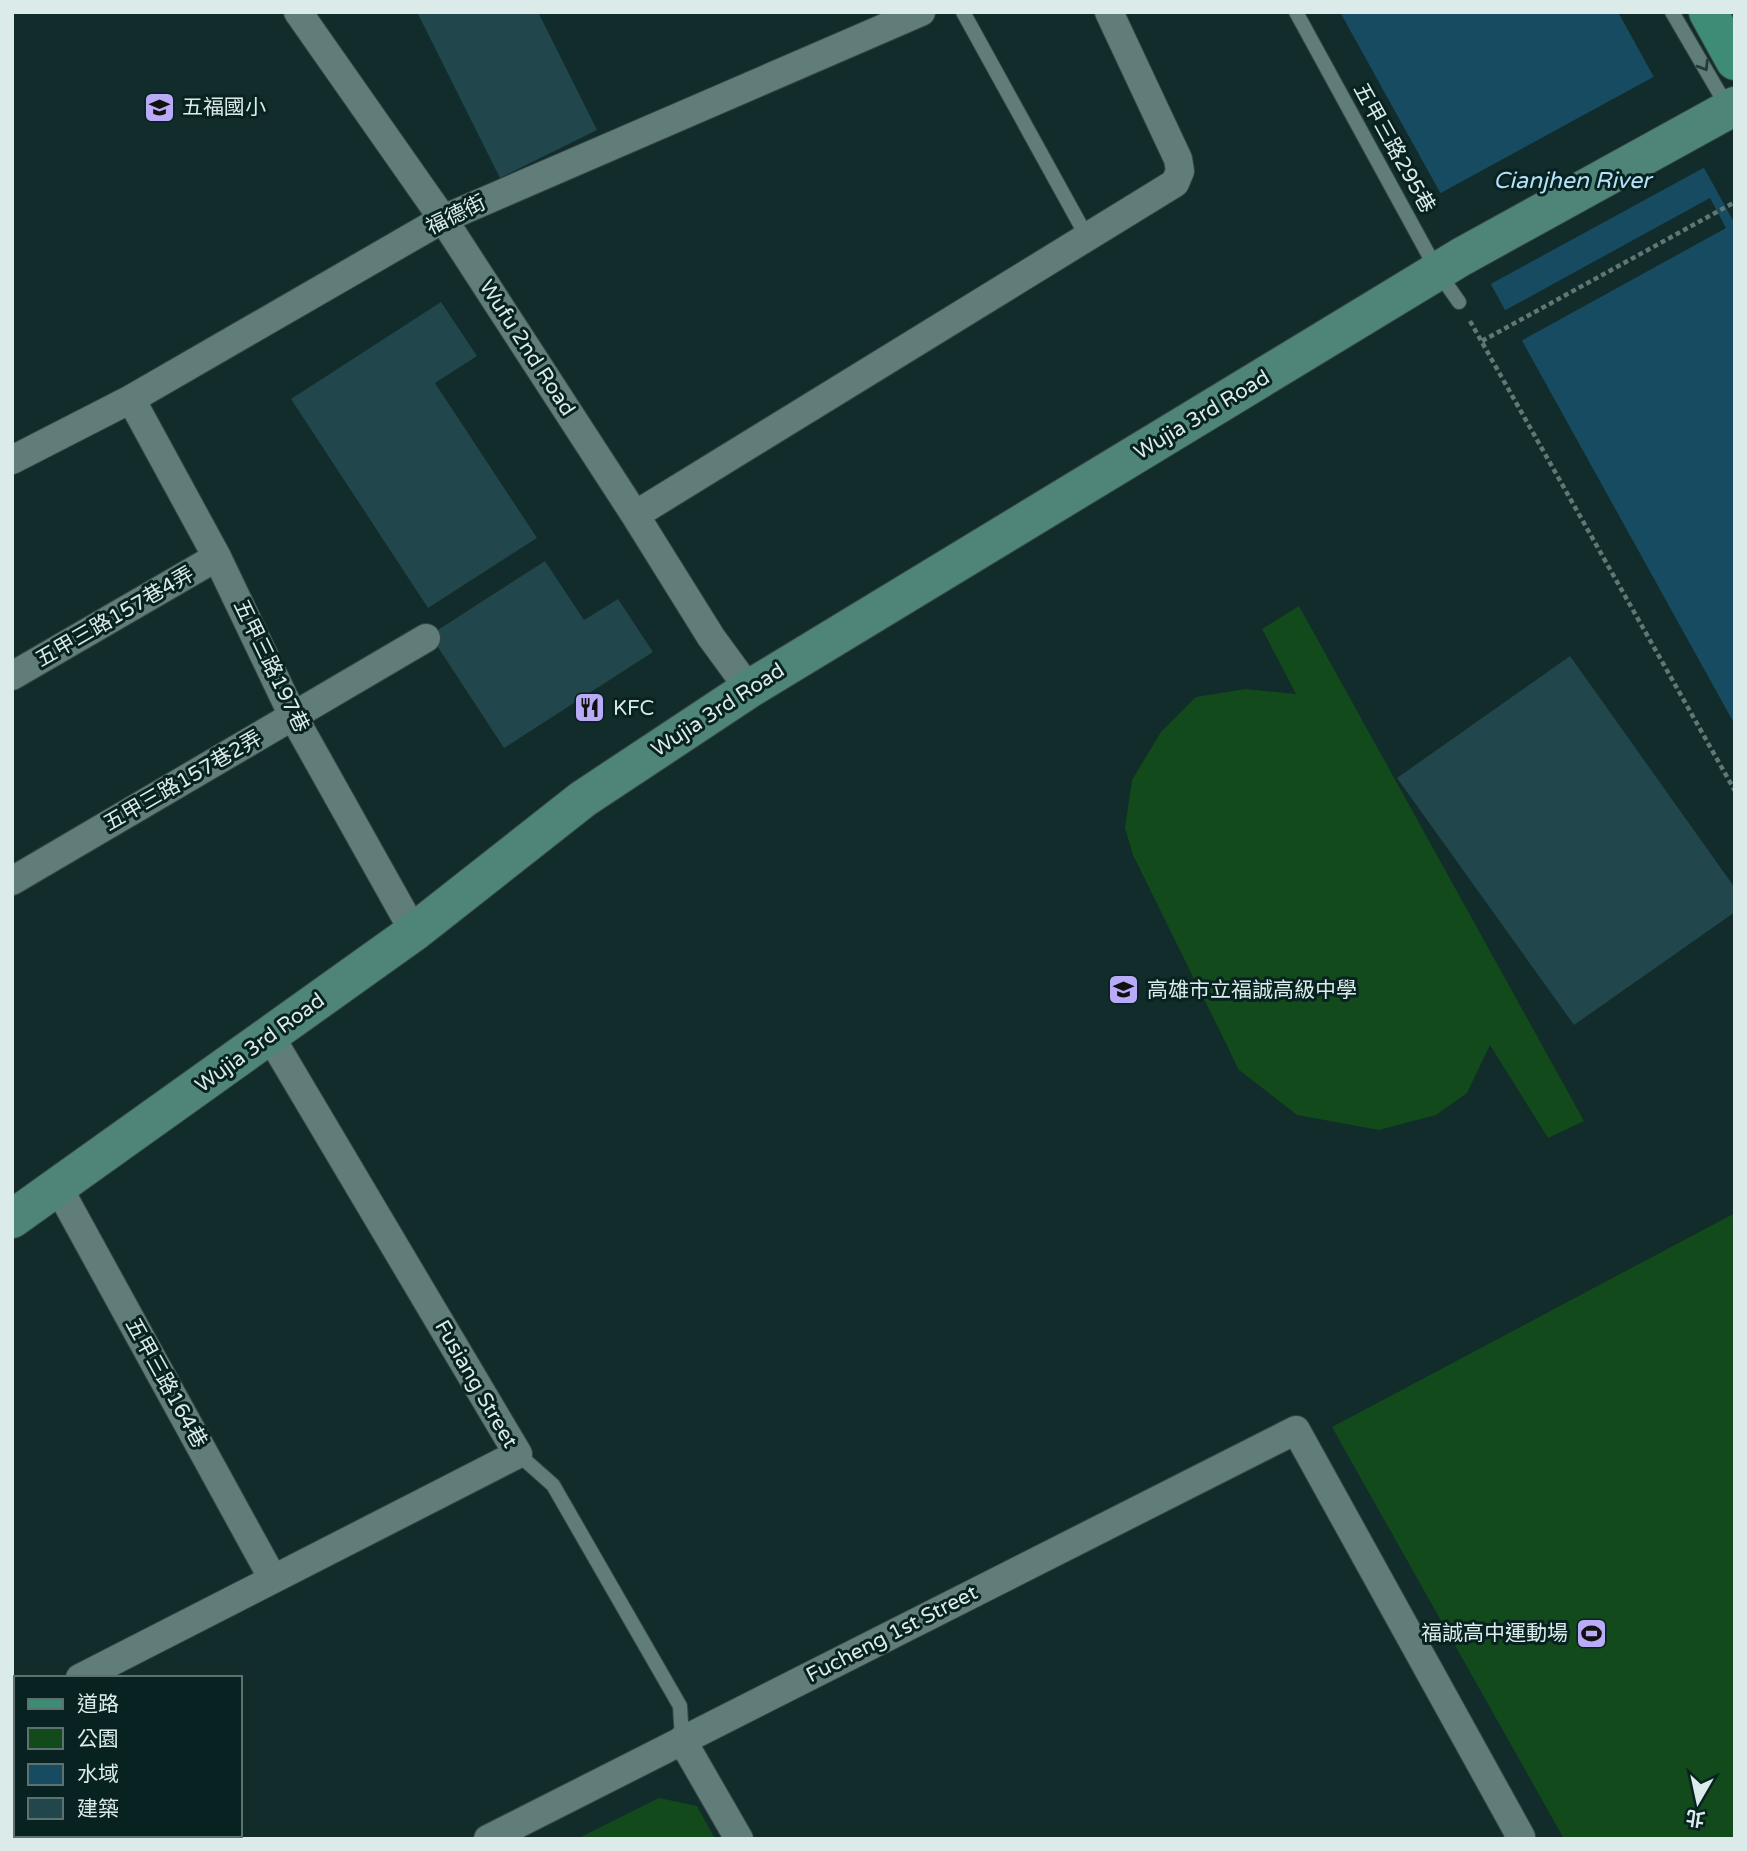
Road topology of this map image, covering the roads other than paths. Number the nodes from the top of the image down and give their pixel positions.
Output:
1 (921, 12) edge
2 (963, 12) edge
3 (1109, 12) edge
4 (1296, 12) edge
5 (1672, 12) edge
6 (1708, 12) edge
7 (302, 13) edge
8 (1735, 61) edge
9 (1733, 111) edge
10 (443, 219) junction
11 (1087, 237) junction
12 (1453, 277) junction
13 (131, 399) junction
14 (12, 460) edge
15 (635, 515) junction
16 (217, 558) junction
17 (426, 638) dead end
18 (12, 677) edge
19 (749, 688) junction
20 (293, 716) junction
21 (12, 881) edge
22 (414, 932) junction
23 (270, 1036) junction
24 (58, 1186) junction
25 (12, 1219) edge
26 (518, 1454) junction
27 (273, 1579) junction
28 (84, 1676) edge
29 (682, 1740) junction
30 (1520, 1838) edge
31 (488, 1839) edge
32 (739, 1839) edge

1 - 10 street, 福德街
2 - 11 lane
3 - 11 street
4 - 12 lane, 五甲三路295巷
5 -> 9 lane
6 - 8 main road
7 - 10 street, Wufu 2nd Road
9 - 12 main road, Wujia 3rd Road
10 - 13 street, 福德街
10 - 15 street, Wufu 2nd Road
11 - 15 street
12 - 19 main road, Wujia 3rd Road
13 - 14 street, 福德街
13 - 16 street, 五甲三路197巷
15 - 19 street, Wufu 2nd Road
16 - 18 street, 五甲三路157巷4弄
16 - 20 street, 五甲三路197巷
17 - 20 street, 五甲三路157巷2弄
19 - 22 main road, Wujia 3rd Road
20 - 21 street, 五甲三路157巷2弄
20 - 22 street, 五甲三路197巷
22 - 23 main road, Wujia 3rd Road
23 - 24 main road, Wujia 3rd Road
23 - 26 street, Fusiang Street
24 - 25 main road, Wujia 3rd Road
24 - 27 street, 五甲三路164巷
26 - 27 street, Fusiang Street
26 - 29 lane
27 - 28 street, Fusiang Street
29 - 30 street, Fucheng 1st Street
29 - 31 street, Fucheng 1st Street
29 - 32 street

